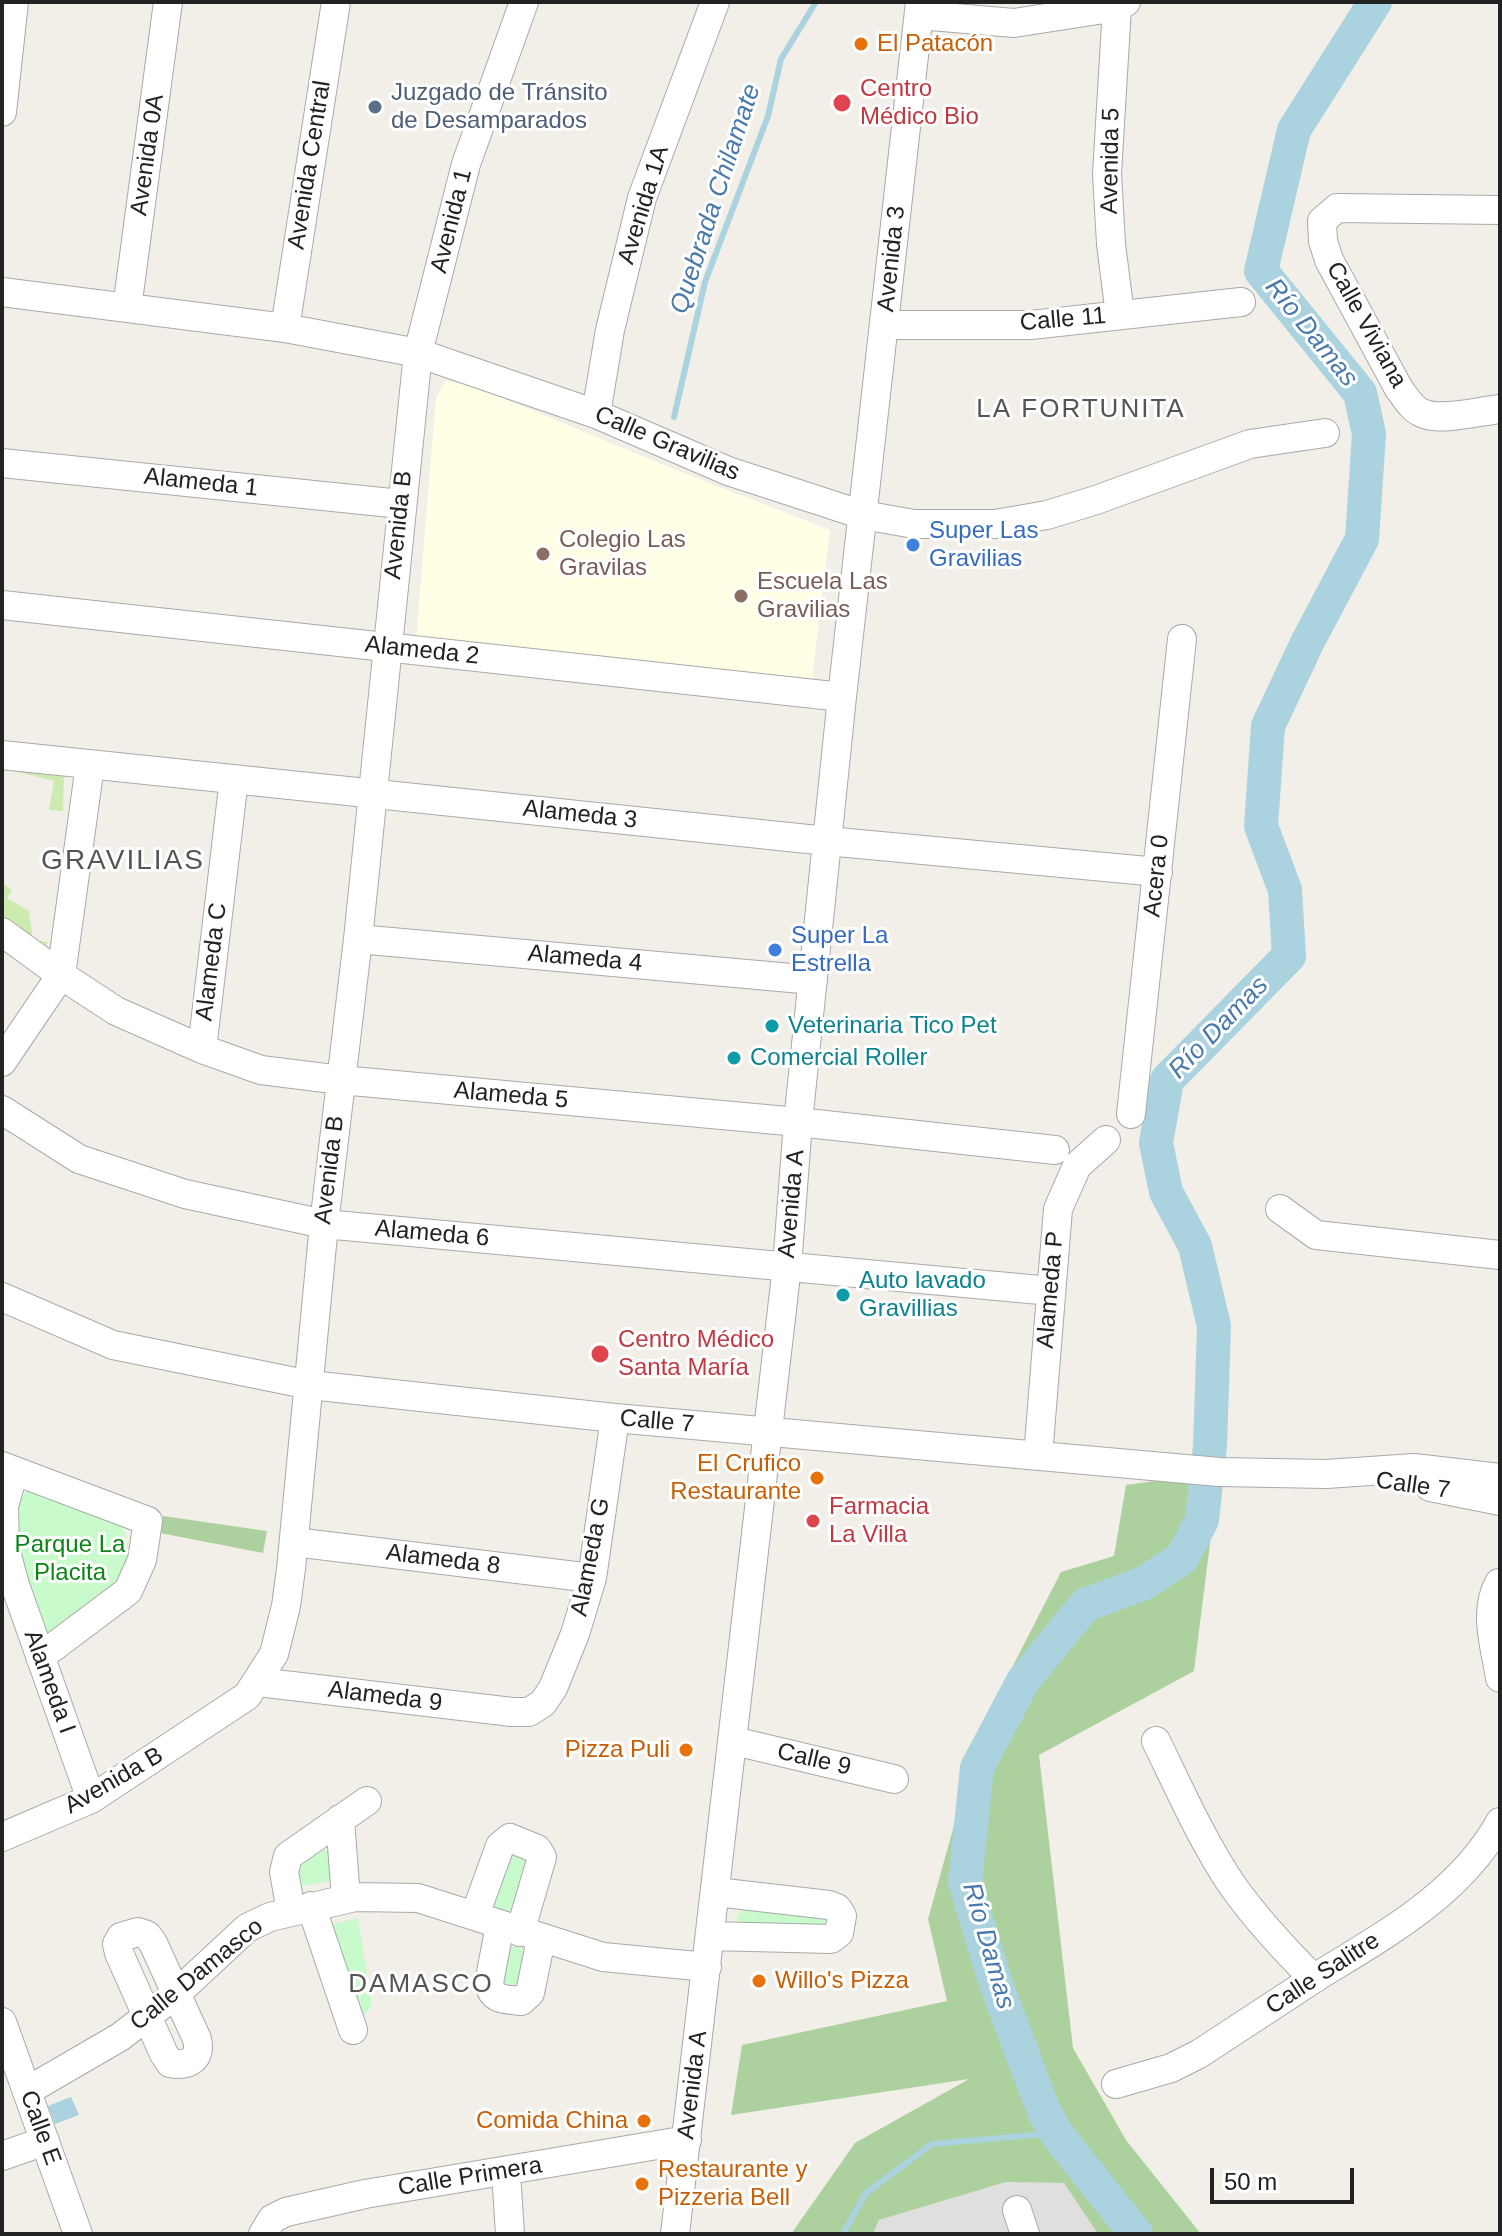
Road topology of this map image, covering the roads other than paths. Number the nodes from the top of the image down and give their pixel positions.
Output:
1 (14, 2) edge
2 (168, 2) edge
3 (336, 2) edge
4 (524, 2) edge
5 (715, 2) edge
6 (1121, 4) edge
7 (919, 8) edge
8 (2, 112) edge
9 (1500, 210) edge
10 (2, 292) edge
11 (1241, 302) dead end
12 (127, 308) junction
13 (1120, 315) junction
14 (885, 325) junction
15 (285, 328) junction
16 (418, 353) junction
17 (1500, 409) edge
18 (596, 414) junction
19 (1325, 433) dead end
20 (2, 463) edge
21 (401, 504) junction
22 (863, 515) junction
23 (2, 605) edge
24 (1182, 639) dead end
25 (387, 648) junction
26 (842, 697) junction
27 (2, 755) edge
28 (90, 765) junction
29 (234, 779) junction
30 (373, 793) junction
31 (827, 841) junction
32 (1158, 872) junction
33 (2, 932) edge
34 (358, 939) junction
35 (61, 975) junction
36 (813, 980) junction
37 (202, 1049) junction
38 (2, 1062) edge
39 (341, 1080) junction
40 (2, 1110) edge
41 (1131, 1114) dead end
42 (798, 1122) junction
43 (1106, 1140) dead end
44 (1055, 1150) dead end
45 (1280, 1209) dead end
46 (324, 1224) junction
47 (1500, 1255) edge
48 (787, 1266) junction
49 (1051, 1291) junction
50 (2, 1297) edge
51 (310, 1385) junction
52 (615, 1418) junction
53 (767, 1433) junction
54 (1038, 1456) junction
55 (8, 1468) edge
56 (1326, 1474) junction
57 (1500, 1478) edge
58 (1500, 1501) edge
59 (294, 1542) junction
60 (1500, 1576) edge
61 (592, 1578) junction
62 (1500, 1583) edge
63 (40, 1657) junction
64 (1500, 1678) edge
65 (258, 1682) junction
66 (512, 1712) joint
67 (734, 1741) junction
68 (1156, 1741) dead end
69 (894, 1779) dead end
70 (91, 1799) junction
71 (367, 1801) dead end
72 (340, 1819) junction
73 (1500, 1822) edge
74 (2, 1837) edge
75 (716, 1892) junction
76 (346, 1899) junction
77 (301, 1908) junction
78 (711, 1936) junction
79 (707, 1967) junction
80 (1314, 1979) junction
81 (176, 1994) junction
82 (146, 2018) junction
83 (2, 2022) edge
84 (353, 2030) dead end
85 (1116, 2084) dead end
86 (27, 2091) junction
87 (687, 2140) junction
88 (45, 2141) junction
89 (2, 2156) edge
90 (506, 2172) junction
91 (78, 2234) edge
92 (263, 2234) edge
93 (510, 2234) edge
94 (675, 2234) edge

1 - 8 street
2 - 12 street, Avenida 0A
3 - 15 street, Avenida Central
4 - 16 street, Avenida 1
5 - 18 street, Avenida 1A
6 - 7 street
6 - 13 street, Avenida 5
7 - 14 street, Avenida 3
9 - 17 street, Calle Viviana
10 - 12 street, Calle Gravilias
11 - 13 street, Calle 11
12 - 15 street, Calle Gravilias
13 - 14 street, Calle 11
14 - 22 street, Avenida 3
15 - 16 street, Calle Gravilias
16 - 18 street, Calle Gravilias
16 - 21 street, Avenida B
18 - 22 street, Calle Gravilias
19 - 22 street, Calle Gravilias
20 - 21 street, Alameda 1
21 - 25 street, Avenida B
22 - 26 street, Avenida A
23 - 25 street, Alameda 2
24 - 32 street, Acera 0
25 - 26 street, Alameda 2
25 - 30 street, Avenida B
26 - 31 street, Avenida A
27 - 28 street, Alameda 3
28 - 29 street, Alameda 3
28 - 35 street
29 - 30 street, Alameda 3
29 - 37 street, Alameda C
30 - 31 street, Alameda 3
30 - 34 street, Avenida B
31 - 32 street, Alameda 3
31 - 36 street, Avenida A
32 - 41 street, Acera 0
33 - 35 street, Alameda 5
34 - 36 street, Alameda 4
34 - 39 street, Avenida B
35 - 37 street, Alameda 5
35 - 38 street
36 - 42 street, Avenida A
37 - 39 street, Alameda 5
39 - 42 street, Alameda 5
39 - 46 street, Avenida B
40 - 46 street, Alameda 6
42 - 44 street, Alameda 5
42 - 48 street, Avenida A
43 - 49 street, Alameda P
45 - 47 street
46 - 48 street, Alameda 6
46 - 51 street, Avenida B
48 - 49 street
48 - 53 street, Avenida A
49 - 54 street, Alameda P
50 - 51 street, Calle 7
51 - 52 street, Calle 7
51 - 59 street, Avenida B
52 - 53 street, Calle 7
52 - 61 street, Alameda G
53 - 54 street, Calle 7
53 - 67 street, Avenida A
54 - 56 street, Calle 7
55 - 63 street, Alameda I
55 - 63 street
56 - 57 street, Calle 7
56 - 58 street, Calle 7
59 - 61 street, Alameda 8
59 - 65 street, Avenida B
60 - 62 street
61 - 66 street, Alameda G
62 - 64 street
63 - 70 street, Alameda I
65 - 66 street, Alameda 9
65 - 70 street, Avenida B
67 - 69 street, Calle 9
67 - 75 street, Avenida A
68 - 80 street
70 - 74 street, Avenida B
71 - 72 street
72 - 76 street
72 - 77 street
73 - 80 street, Calle Salitre
75 - 78 street, Avenida A
75 - 78 street
76 - 77 street, Calle Damasco
76 - 79 street, Calle Damasco
77 - 81 street, Calle Damasco
77 - 84 street
78 - 79 street, Avenida A
79 - 87 street, Avenida A
80 - 85 street, Calle Salitre
81 - 82 street, Calle Damasco
81 - 82 street
81 - 82 street
82 - 86 street, Calle Damasco
83 - 86 street, Calle E
86 - 88 street, Calle E
87 - 90 street, Calle Primera
87 - 94 street, Avenida A
88 - 89 street
88 - 91 street, Calle E
90 - 92 street, Calle Primera
90 - 93 street

